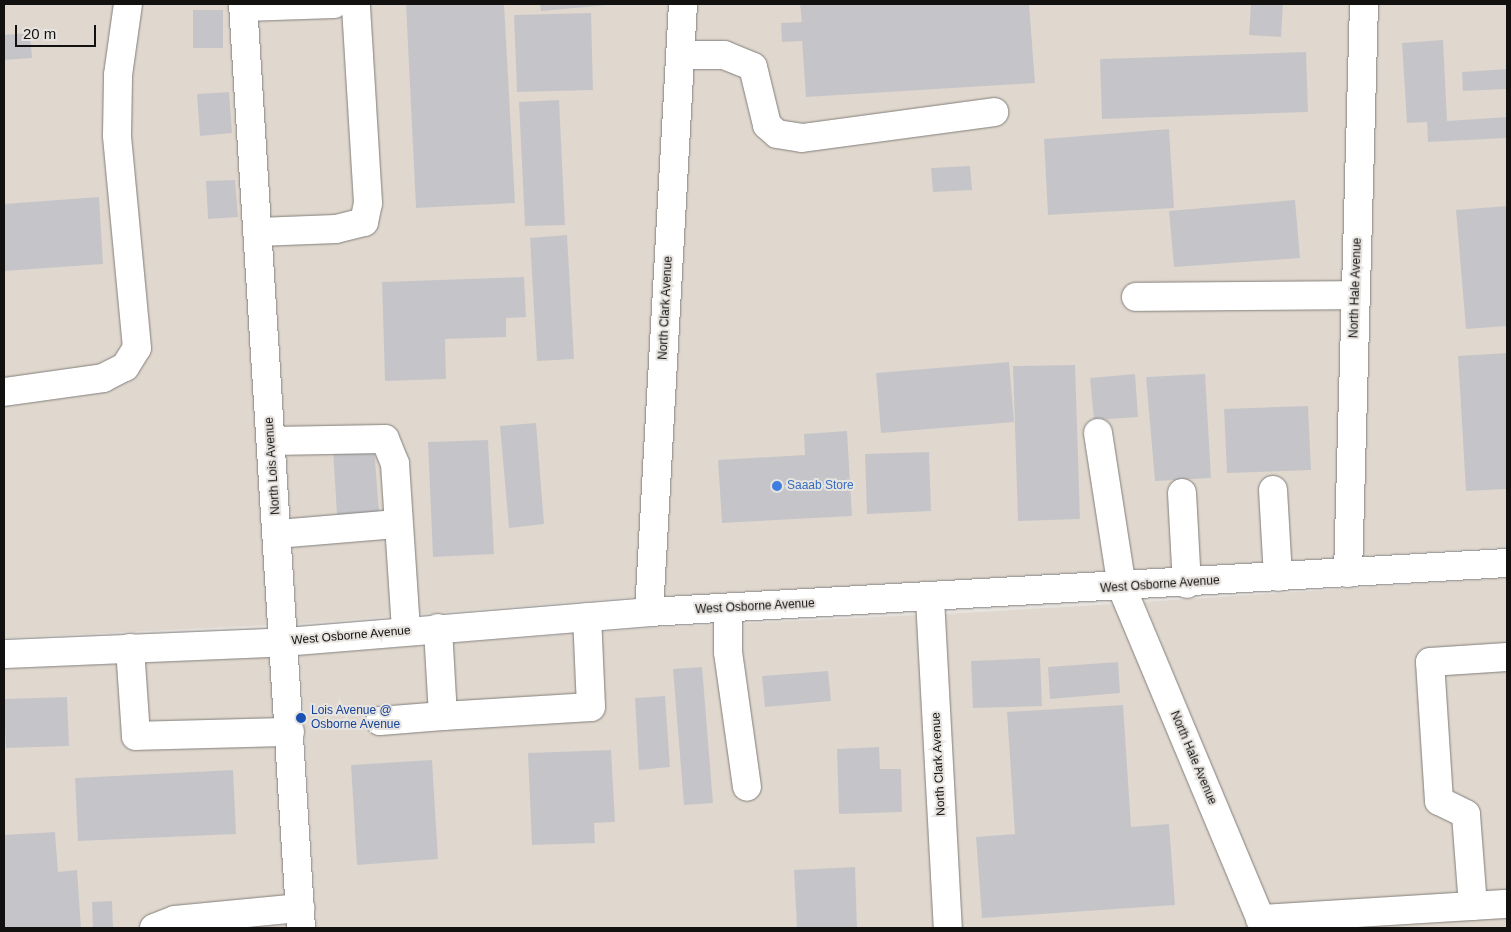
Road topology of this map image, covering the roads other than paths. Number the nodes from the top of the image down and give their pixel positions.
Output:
1 (128, 4) edge
2 (334, 4) edge
3 (356, 4) edge
4 (683, 4) edge
5 (1364, 4) edge
6 (244, 5) edge
7 (680, 55) junction
8 (994, 112) dead end
9 (258, 232) junction
10 (1356, 295) junction
11 (1136, 297) dead end
12 (4, 392) edge
13 (1098, 433) dead end
14 (272, 441) junction
15 (1273, 490) dead end
16 (1182, 493) dead end
17 (398, 524) junction
18 (278, 534) junction
19 (1507, 563) edge
20 (1348, 573) junction
21 (1278, 577) junction
22 (1187, 584) junction
23 (1122, 588) junction
24 (930, 599) junction
25 (728, 608) junction
26 (649, 612) junction
27 (587, 617) junction
28 (438, 628) junction
29 (406, 631) junction
30 (285, 642) junction
31 (130, 648) junction
32 (4, 654) edge
33 (1507, 657) edge
34 (443, 716) junction
35 (380, 721) dead end
36 (290, 732) junction
37 (747, 787) dead end
38 (1507, 904) edge
39 (1473, 906) junction
40 (301, 918) edge
41 (1262, 923) edge
42 (154, 928) edge
43 (948, 928) edge

1 - 12 street
2 - 6 street
3 - 9 street
4 - 7 street, North Clark Avenue
5 - 10 street, North Hale Avenue
6 - 9 street, North Lois Avenue
7 - 8 street
7 - 26 street, North Clark Avenue
9 - 14 street, North Lois Avenue
10 - 11 street
10 - 20 street, North Hale Avenue
13 - 23 street, North Hale Avenue
14 - 17 street
14 - 18 street, North Lois Avenue
15 - 21 street
16 - 22 street
17 - 18 street
17 - 29 street
18 - 30 street, North Lois Avenue
19 - 20 street, West Osborne Avenue
20 - 21 street, West Osborne Avenue
21 - 22 street, West Osborne Avenue
22 - 23 street, West Osborne Avenue
23 - 24 street, West Osborne Avenue
23 - 41 street, North Hale Avenue
24 - 25 street, West Osborne Avenue
24 - 43 street, North Clark Avenue
25 - 26 street, West Osborne Avenue
25 - 37 street
26 - 27 street, West Osborne Avenue
27 - 28 street, West Osborne Avenue
27 - 34 street
28 - 29 street, West Osborne Avenue
28 - 34 street
29 - 30 street, West Osborne Avenue
30 - 31 street, West Osborne Avenue
30 - 36 street, North Lois Avenue
31 - 32 street, West Osborne Avenue
31 - 36 street
33 - 39 street
34 - 35 street
36 - 40 street, North Lois Avenue
38 - 39 street
39 - 41 street
40 - 42 street

